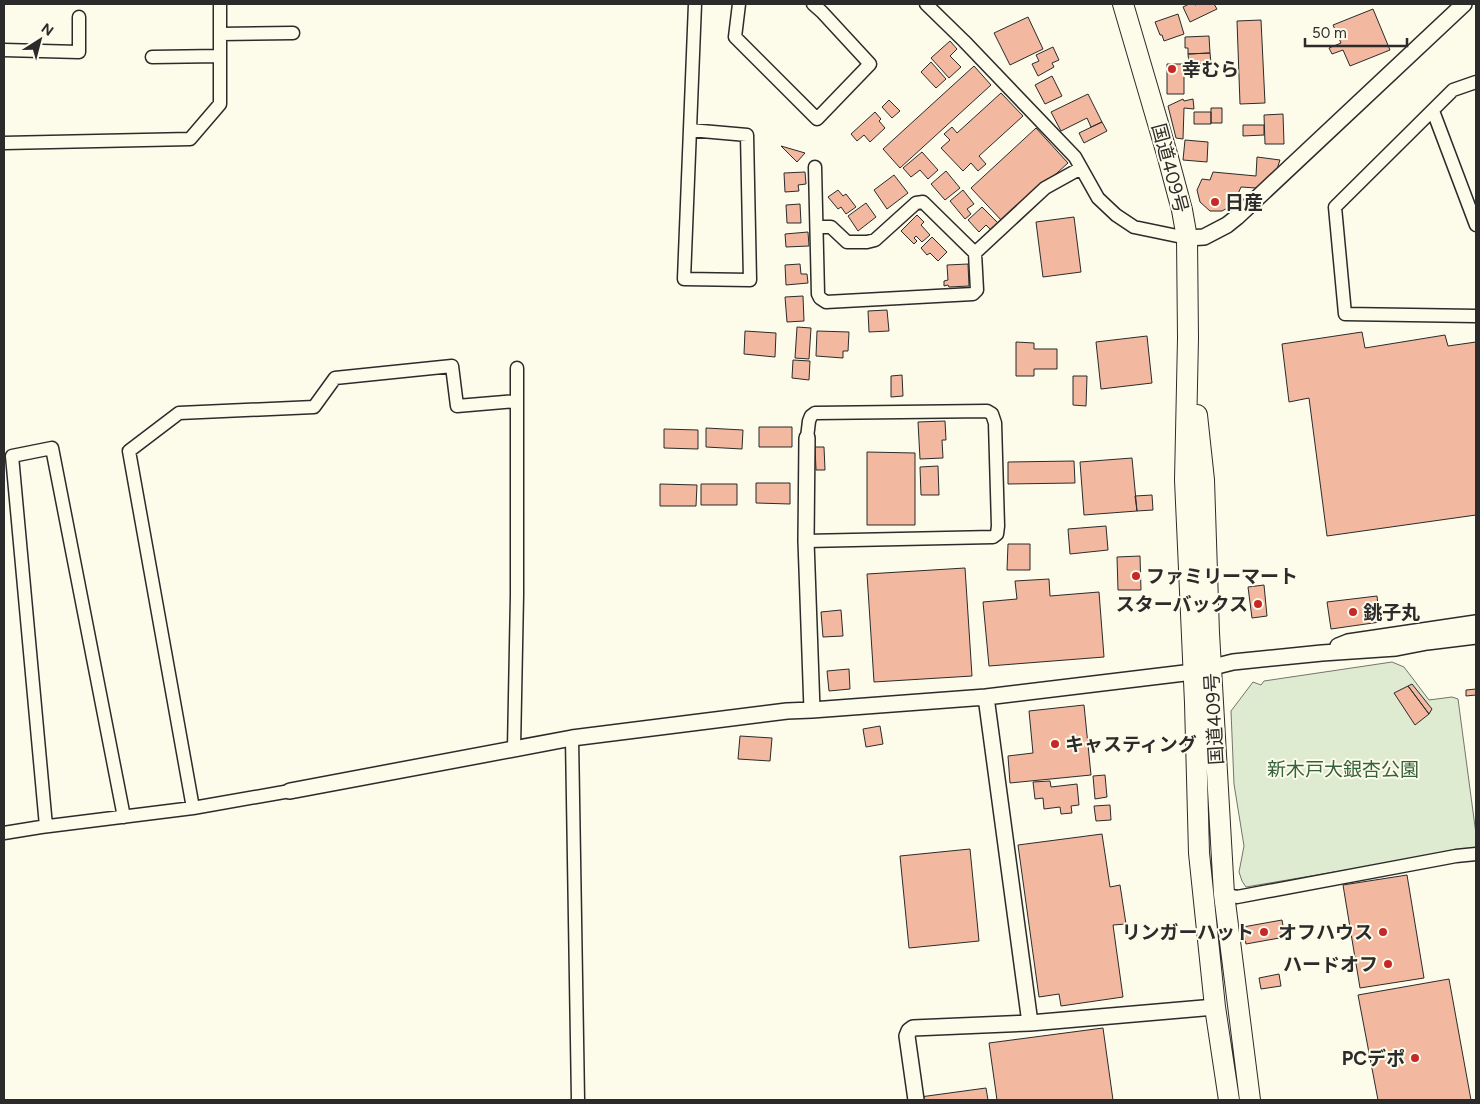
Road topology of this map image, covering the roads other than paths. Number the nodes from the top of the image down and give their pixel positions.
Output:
1 (220, 4) edge
2 (695, 4) edge
3 (738, 4) edge
4 (926, 4) edge
5 (1123, 4) edge
6 (1464, 4) edge
7 (822, 6) edge
8 (79, 17) dead end
9 (293, 32) dead end
10 (220, 34) junction
11 (4, 50) edge
12 (220, 56) junction
13 (152, 57) dead end
14 (1476, 82) edge
15 (1433, 111) junction
16 (690, 130) junction
17 (4, 143) edge
18 (815, 167) dead end
19 (1081, 168) junction
20 (1476, 225) edge
21 (817, 227) junction
22 (1187, 238) junction
23 (974, 253) junction
24 (1476, 316) edge
25 (517, 368) dead end
26 (517, 400) junction
27 (807, 438) joint
28 (806, 541) junction
29 (1476, 623) edge
30 (1476, 636) edge
31 (1322, 653) junction
32 (1202, 670) junction
33 (986, 696) junction
34 (812, 710) junction
35 (572, 738) junction
36 (514, 748) junction
37 (290, 791) joint
38 (193, 808) junction
39 (124, 817) junction
40 (46, 826) junction
41 (4, 833) edge
42 (1476, 854) edge
43 (1224, 894) junction
44 (1215, 1008) junction
45 (1030, 1022) junction
46 (578, 1100) edge
47 (916, 1100) edge
48 (1229, 1100) edge
49 (1250, 1100) edge

1 - 10 street
2 - 16 street
3 - 7 street
4 - 19 street
5 - 22 highway, 国道409号
6 - 22 street
8 - 11 street
9 - 10 street
10 - 12 street
12 - 13 street
12 - 17 street
14 - 15 street
15 - 20 street
15 - 24 street
16 - 16 street
18 - 21 street
19 - 22 street
19 - 23 street
21 - 23 street
21 - 23 street
22 - 32 highway, 国道409号
25 - 26 street
26 - 36 street
26 - 38 street
27 - 28 street
27 - 28 street
28 - 34 street
29 - 31 street
30 - 31 street
31 - 32 street
32 - 33 street
32 - 43 highway, 国道409号
32 - 44 highway, 国道409号
33 - 34 street
33 - 45 street
34 - 35 street
35 - 36 street
35 - 46 street
36 - 37 street
37 - 38 street
38 - 39 street
39 - 40 street
39 - 40 street
40 - 41 street
42 - 43 street
43 - 49 highway, 国道409号
44 - 45 street
44 - 48 highway, 国道409号
45 - 47 street

